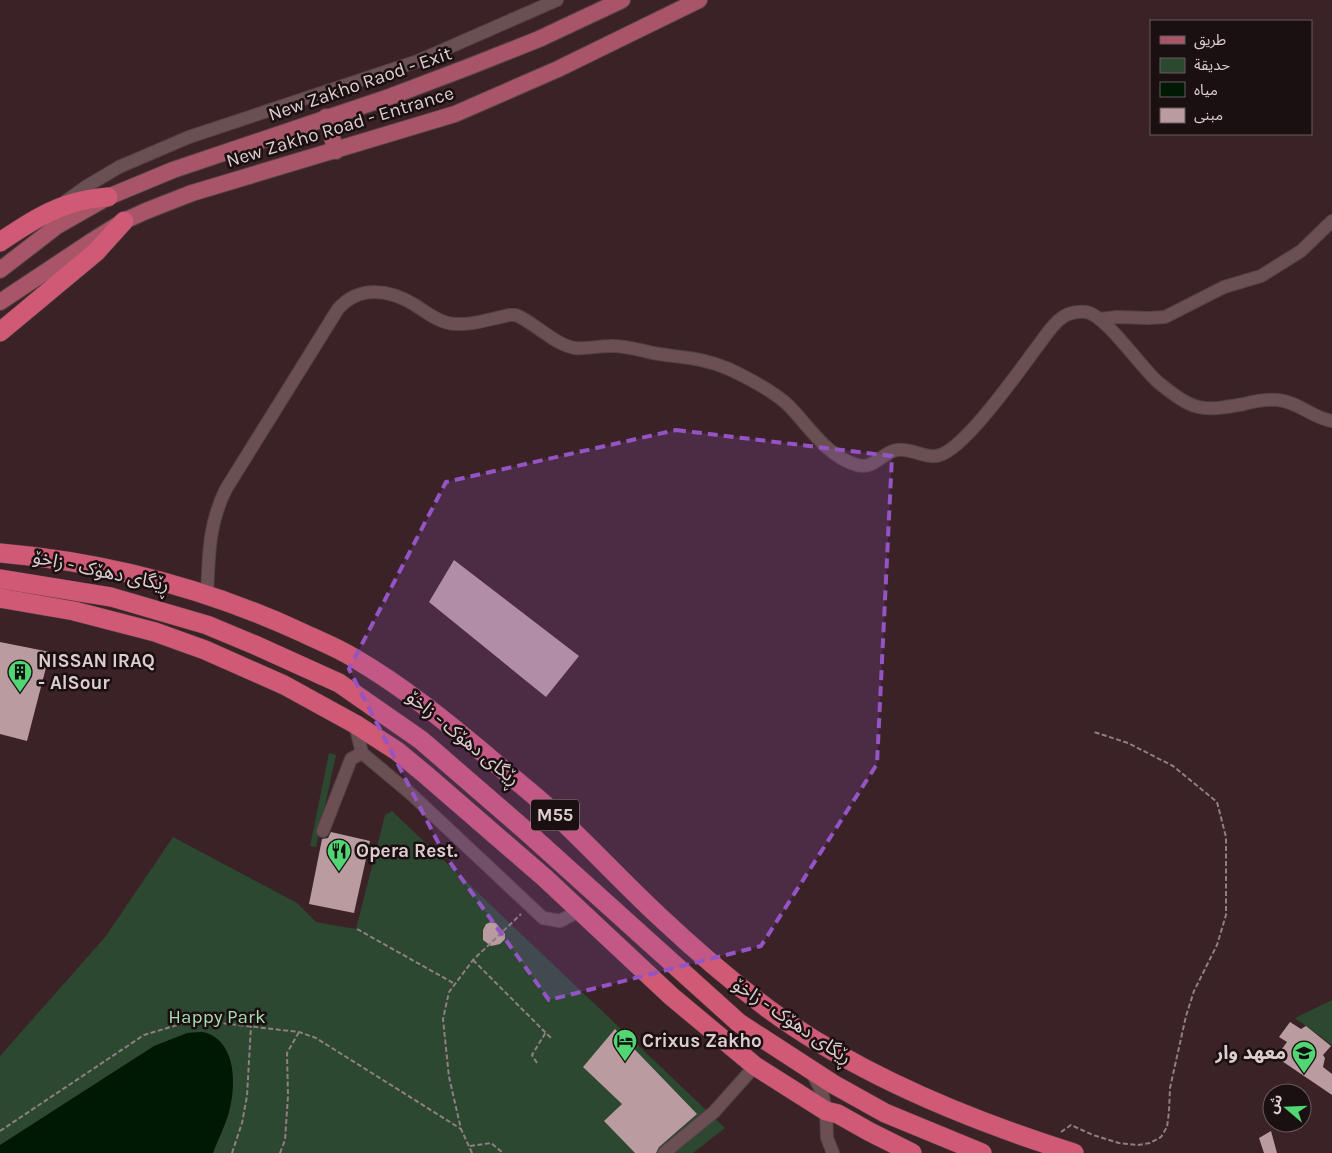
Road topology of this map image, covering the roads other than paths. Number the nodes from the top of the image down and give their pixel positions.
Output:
1 (557, 0) edge
2 (622, 0) edge
3 (699, 0) edge
4 (326, 117) junction
5 (336, 151) junction
6 (108, 196) junction
7 (58, 208) junction
8 (1332, 220) edge
9 (124, 221) junction
10 (0, 242) edge
11 (0, 270) edge
12 (0, 302) edge
13 (1100, 319) junction
14 (0, 332) edge
15 (1332, 421) edge
16 (0, 553) edge
17 (0, 579) edge
18 (207, 595) junction
19 (0, 598) edge
20 (295, 663) junction
21 (284, 685) junction
22 (355, 724) junction
23 (362, 753) junction
24 (323, 831) dead end
25 (579, 911) junction
26 (755, 1066) junction
27 (810, 1068) junction
28 (826, 1111) junction
29 (664, 1153) edge
30 (833, 1153) edge
31 (912, 1153) edge
32 (982, 1153) edge
33 (1074, 1153) edge

1 - 7 street
2 - 4 main road, New Zakho Raod - Exit
3 - 5 main road, New Zakho Road - Entrance
4 - 5 main road
4 - 6 main road, New Zakho Raod - Exit
5 - 9 main road, New Zakho Road - Entrance
6 - 7 highway
6 - 11 main road, New Zakho Raod - Exit
7 - 10 highway
8 - 13 street
9 - 12 main road, New Zakho Road - Entrance
9 - 14 highway
13 - 15 street
13 - 18 street
16 - 18 highway, ڕێگای دهۆک - زاخۆ / M55
17 - 20 highway, ڕێگای دهۆک - زاخۆ / M55
18 - 33 highway, ڕێگای دهۆک - زاخۆ / M55
19 - 21 highway
20 - 21 highway
20 - 27 highway, ڕێگای دهۆک - زاخۆ / M55
21 - 22 highway
22 - 23 street
22 - 25 highway
23 - 24 street
23 - 25 street
25 - 26 highway
26 - 28 highway
26 - 29 street
27 - 28 street
27 - 32 highway, ڕێگای دهۆک - زاخۆ / M55
28 - 30 street
28 - 31 highway

